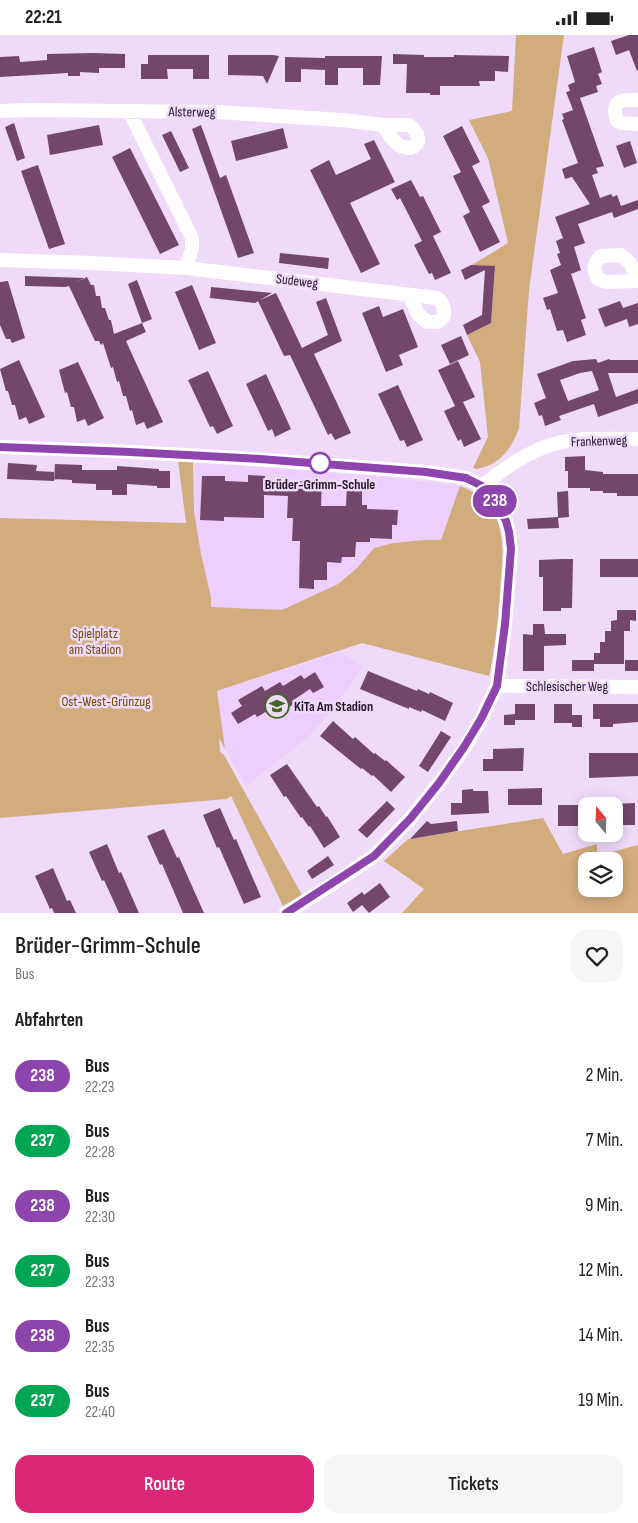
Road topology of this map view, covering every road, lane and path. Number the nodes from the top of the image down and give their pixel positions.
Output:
1 (638, 100) edge
2 (0, 111) edge
3 (129, 111) junction
4 (638, 124) edge
5 (383, 125) dead end
6 (0, 260) edge
7 (186, 268) junction
8 (638, 277) edge
9 (638, 281) edge
10 (409, 295) dead end
11 (638, 439) edge
12 (0, 447) edge
13 (482, 486) junction
14 (497, 686) junction
15 (638, 687) edge
16 (286, 913) edge

1 - 4 street
2 - 3 street, Alsterweg
3 - 5 street, Alsterweg
3 - 7 street
6 - 7 street, Sudeweg
7 - 10 street, Sudeweg
8 - 9 street
11 - 13 street, Frankenweg
12 - 13 street
13 - 14 street
14 - 15 street, Schlesischer Weg
14 - 16 street

